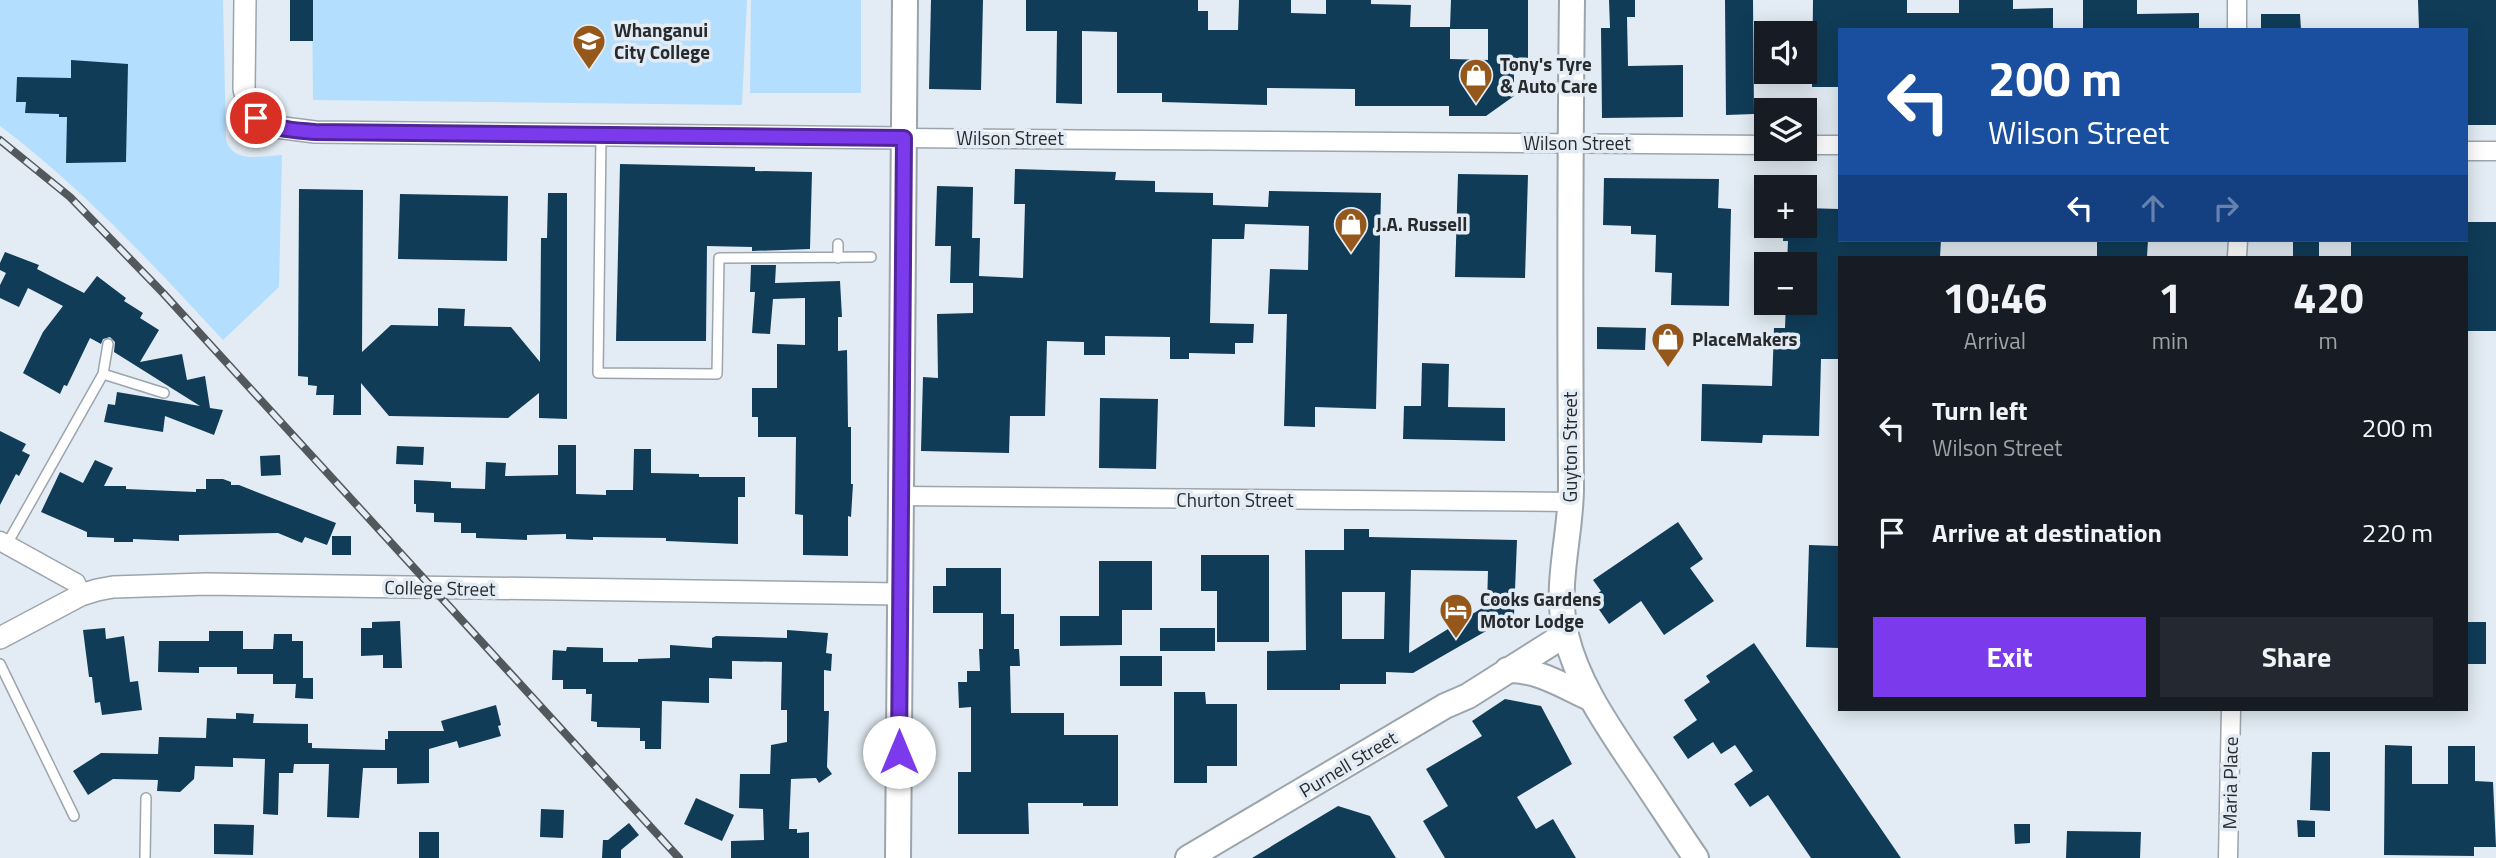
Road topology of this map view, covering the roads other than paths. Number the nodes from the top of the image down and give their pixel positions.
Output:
1 (245, 0) edge
2 (905, 0) edge
3 (1572, 0) edge
4 (2237, 0) edge
5 (2237, 28) edge
6 (601, 135) junction
7 (904, 138) junction
8 (1570, 143) junction
9 (1754, 145) edge
10 (1817, 145) edge
11 (1838, 145) edge
12 (2468, 151) edge
13 (2496, 151) edge
14 (838, 244) dead end
15 (871, 257) dead end
16 (838, 258) junction
17 (108, 344) dead end
18 (103, 374) junction
19 (164, 393) dead end
20 (900, 496) junction
21 (1571, 502) junction
22 (3, 542) edge
23 (900, 594) junction
24 (82, 596) junction
25 (1566, 634) junction
26 (0, 638) edge
27 (0, 664) edge
28 (1507, 670) junction
29 (1592, 699) junction
30 (2231, 711) edge
31 (146, 798) dead end
32 (74, 816) dead end
33 (145, 858) edge
34 (898, 858) edge
35 (1188, 858) edge
36 (1696, 858) edge
37 (2228, 858) edge

1 - 6 street, Wilson Street
2 - 7 main road
3 - 8 main road, Guyton Street
4 - 5 street
6 - 7 street, Wilson Street
6 - 16 lane
7 - 8 street, Wilson Street
7 - 20 main road
8 - 9 street, Wilson Street
8 - 21 main road, Guyton Street
10 - 11 street
12 - 13 street
14 - 16 lane
15 - 16 lane
17 - 18 lane
18 - 19 lane
18 - 22 lane
20 - 21 street, Churton Street
20 - 23 main road
21 - 25 main road, Guyton Street
22 - 24 street
23 - 24 street, College Street
23 - 34 main road
24 - 26 street, College Street
25 - 28 main road, Purnell Street
25 - 29 main road, Guyton Street
27 - 32 lane
28 - 29 main road
28 - 35 main road, Purnell Street
29 - 36 main road, Guyton Street
30 - 37 street, Maria Place
31 - 33 lane

